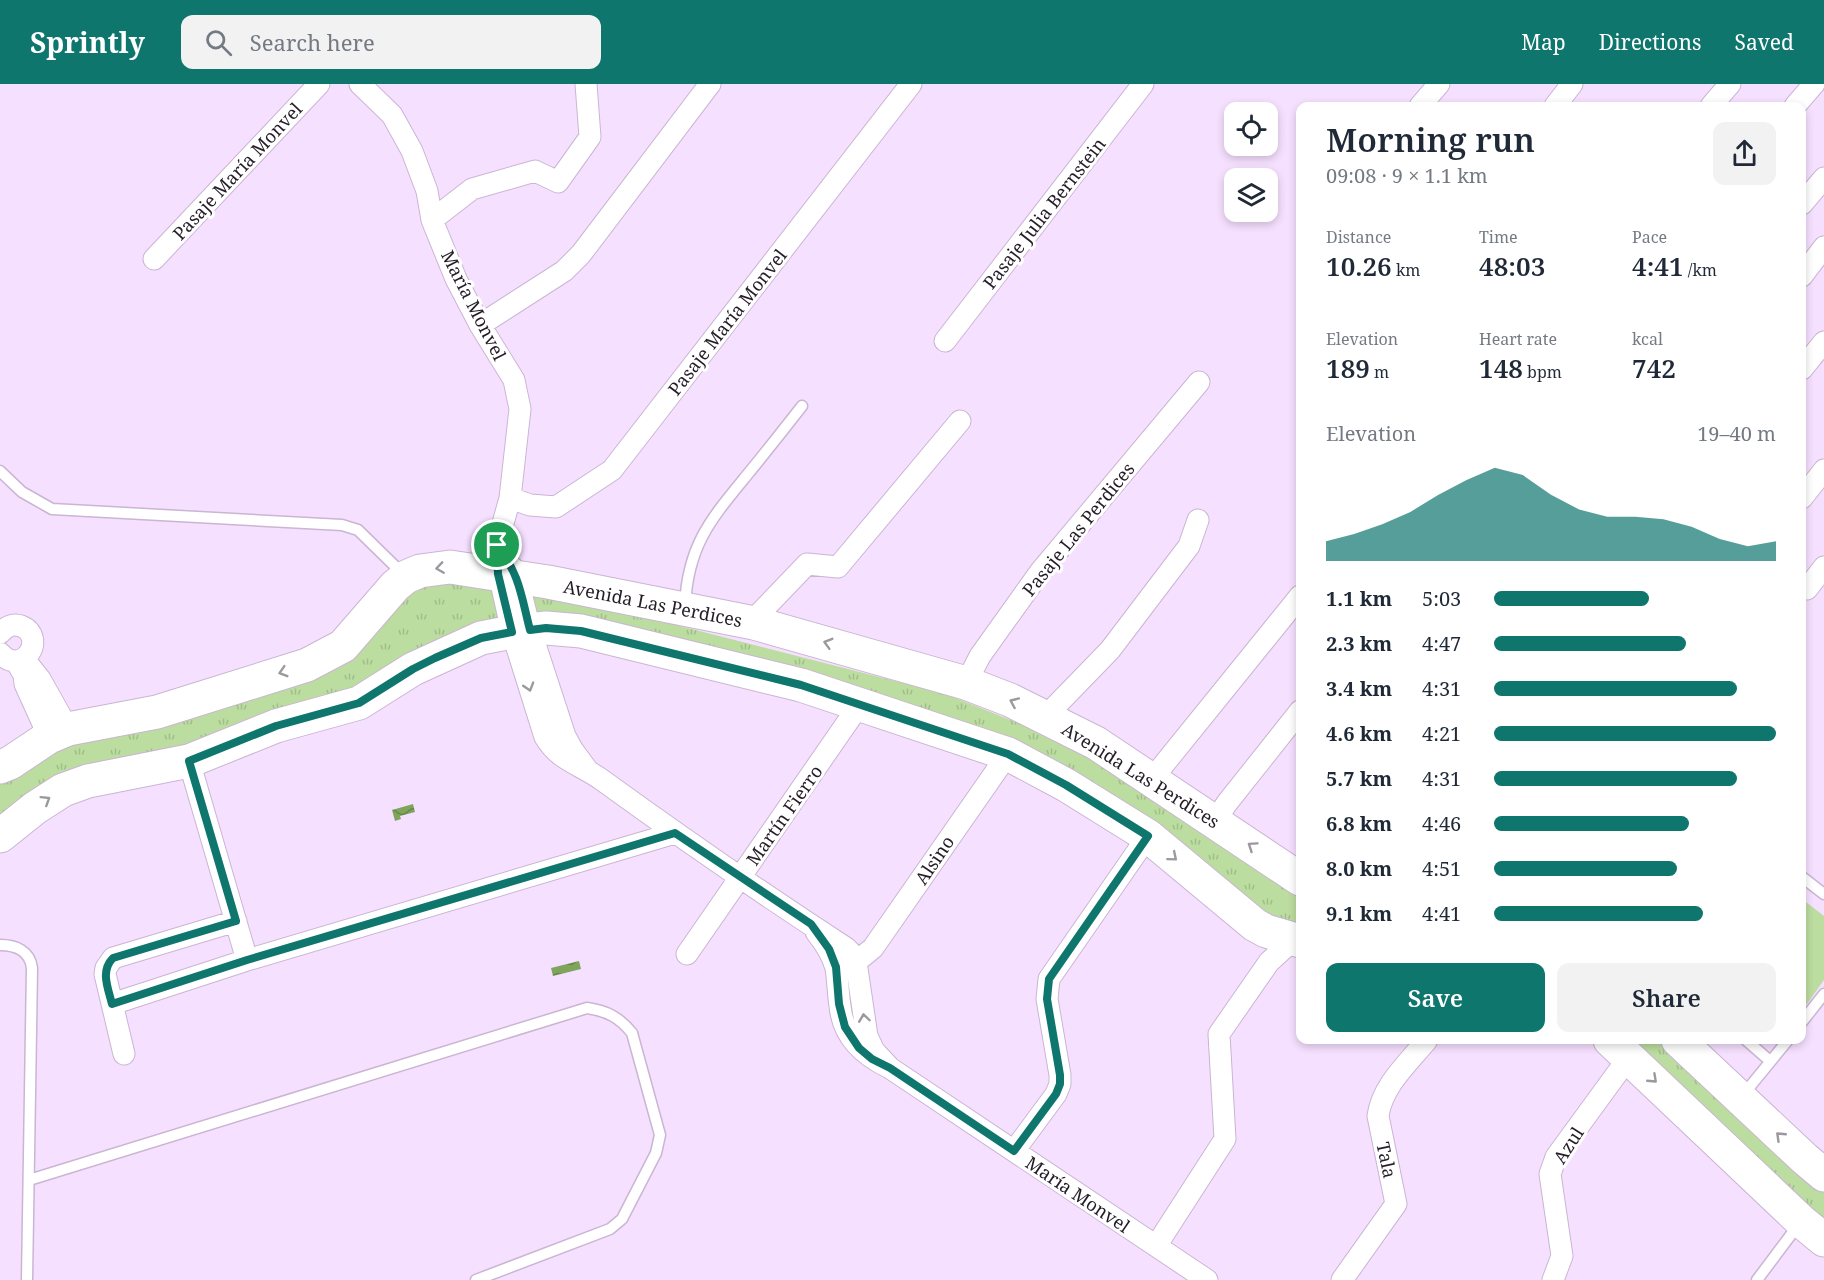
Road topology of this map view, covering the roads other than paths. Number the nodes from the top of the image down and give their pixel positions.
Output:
1 (319, 84) edge
2 (585, 84) edge
3 (710, 84) edge
4 (911, 84) edge
5 (1143, 84) edge
6 (1439, 84) edge
7 (1572, 84) edge
8 (1730, 84) edge
9 (1814, 84) edge
10 (364, 85) edge
11 (1423, 102) edge
12 (1558, 102) edge
13 (1714, 102) edge
14 (1798, 102) edge
15 (1824, 178) edge
16 (1806, 199) edge
17 (432, 220) junction
18 (1824, 247) edge
19 (154, 259) dead end
20 (1806, 271) edge
21 (480, 325) junction
22 (945, 341) dead end
23 (1824, 342) edge
24 (1806, 364) edge
25 (1199, 382) dead end
26 (802, 406) dead end
27 (960, 421) dead end
28 (1824, 470) edge
29 (0, 471) edge
30 (1806, 493) edge
31 (510, 498) junction
32 (1198, 520) dead end
33 (504, 565) junction
34 (1824, 567) edge
35 (406, 577) junction
36 (1807, 589) dead end
37 (1296, 601) edge
38 (684, 609) junction
39 (754, 622) junction
40 (3, 624) edge
41 (521, 631) junction
42 (13, 658) edge
43 (966, 683) junction
44 (860, 704) junction
45 (1296, 716) edge
46 (1045, 717) junction
47 (59, 733) junction
48 (1008, 754) junction
49 (189, 761) junction
50 (0, 767) edge
51 (1152, 779) junction
52 (1215, 821) junction
53 (675, 833) junction
54 (0, 836) edge
55 (1148, 836) junction
56 (1296, 876) edge
57 (741, 877) junction
58 (1806, 880) edge
59 (1824, 894) edge
60 (236, 921) junction
61 (811, 924) junction
62 (1296, 940) edge
63 (1296, 941) edge
64 (0, 945) edge
65 (687, 954) dead end
66 (247, 960) junction
67 (856, 962) junction
68 (1824, 994) edge
69 (112, 1004) junction
70 (1806, 1017) edge
71 (1424, 1044) edge
72 (1682, 1044) edge
73 (1751, 1044) edge
74 (1784, 1044) edge
75 (1620, 1048) edge
76 (124, 1054) dead end
77 (1770, 1060) junction
78 (890, 1068) junction
79 (1740, 1098) junction
80 (1014, 1151) junction
81 (1824, 1175) edge
82 (29, 1180) junction
83 (1816, 1232) edge
84 (1156, 1246) junction
85 (27, 1280) edge
86 (476, 1280) edge
87 (1207, 1280) edge
88 (1342, 1280) edge
89 (1553, 1280) edge
90 (1757, 1280) edge

1 - 19 street, Pasaje María Monvel
2 - 17 street
3 - 21 street
4 - 31 street, Pasaje María Monvel
5 - 22 street, Pasaje Julia Bernstein
6 - 11 street
7 - 12 street
8 - 13 street
9 - 14 street
10 - 17 street, María Monvel
15 - 16 street
17 - 21 street, María Monvel
18 - 20 street
21 - 31 street, María Monvel
23 - 24 street
25 - 43 street, Pasaje Las Perdices
26 - 38 lane
27 - 39 street
28 - 30 street
29 - 35 lane
31 - 33 street, María Monvel
32 - 46 street
33 -> 35 main road, Avenida Las Perdices
33 - 38 main road, Avenida Las Perdices
33 - 41 street, María Monvel
34 - 36 street
35 -> 47 main road, Avenida Las Perdices
37 - 51 street
38 - 39 main road, Avenida Las Perdices
43 -> 39 main road, Avenida Las Perdices
40 - 42 street
41 - 44 main road
41 - 49 main road
41 - 53 street, María Monvel
42 - 47 street
46 -> 43 main road, Avenida Las Perdices
44 - 48 main road
44 - 57 street, Martín Fierro
45 - 52 street
46 - 51 main road, Avenida Las Perdices
47 - 50 main road, Avenida Las Perdices
48 - 55 main road
48 - 67 street, Alsino
54 -> 49 main road
49 - 60 street
51 - 52 main road, Avenida Las Perdices
56 -> 52 main road, Avenida Las Perdices
53 - 57 street, María Monvel
53 - 66 street
55 -> 62 main road
55 - 80 street
57 - 61 street, María Monvel
57 - 65 street, Martín Fierro
58 - 59 lane
60 - 66 street
60 - 69 street
61 - 67 street, María Monvel
61 - 78 street, María Monvel
63 - 84 street
64 - 82 lane
66 - 69 street
78 -> 67 street, María Monvel
68 - 70 lane
69 - 76 street
71 - 88 street, Tala
72 - 79 main road
73 - 77 lane
74 - 77 lane
75 -> 83 main road
75 - 89 street, Azul
77 - 79 lane
78 - 80 street, María Monvel
81 -> 79 main road
80 - 84 street, María Monvel
82 - 85 lane
82 - 86 lane
83 - 90 lane
84 - 87 street, María Monvel

